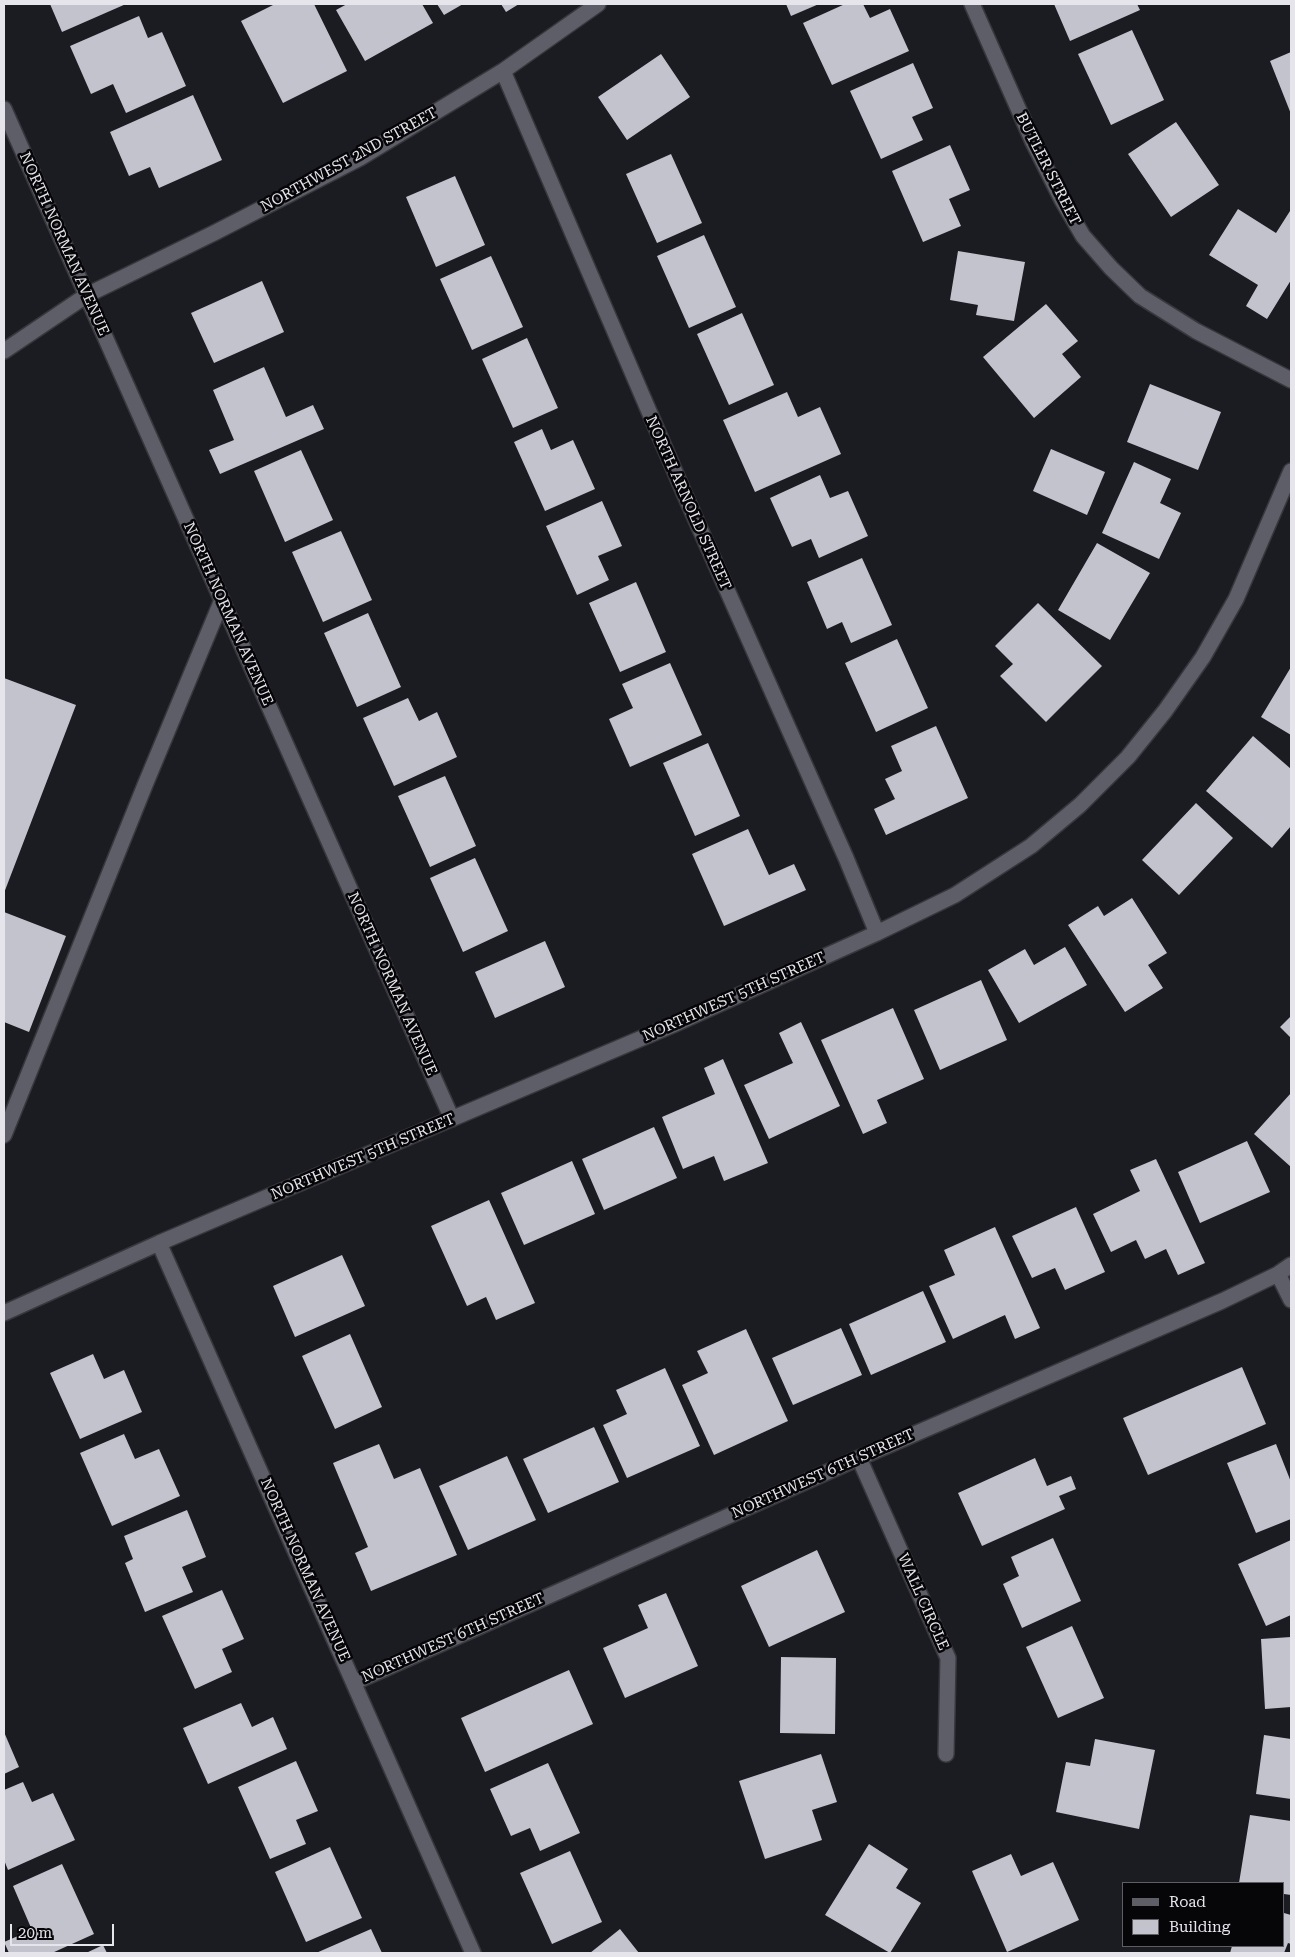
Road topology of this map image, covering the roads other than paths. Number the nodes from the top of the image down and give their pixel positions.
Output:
1 (598, 4) edge
2 (972, 4) edge
3 (503, 71) junction
4 (4, 109) edge
5 (87, 295) junction
6 (4, 351) edge
7 (1291, 380) edge
8 (1291, 471) edge
9 (222, 600) junction
10 (877, 932) junction
11 (452, 1120) junction
12 (4, 1135) edge
13 (159, 1243) junction
14 (1291, 1265) edge
15 (1278, 1274) junction
16 (1291, 1300) edge
17 (4, 1313) edge
18 (859, 1458) junction
19 (355, 1682) junction
20 (946, 1754) dead end
21 (473, 1953) edge

1 - 3 street, NORTHWEST 2ND STREET
2 - 7 street, BUTLER STREET
3 - 5 street, NORTHWEST 2ND STREET
3 - 10 street, NORTH ARNOLD STREET
4 - 5 street, NORTH NORMAN AVENUE
5 - 6 street, NORTHWEST 2ND STREET
5 - 9 street, NORTH NORMAN AVENUE
8 - 10 street, NORTHWEST 5TH STREET
9 - 11 street, NORTH NORMAN AVENUE
9 - 12 street
10 - 11 street, NORTHWEST 5TH STREET
11 - 13 street, NORTHWEST 5TH STREET
13 - 17 street, NORTHWEST 5TH STREET
13 - 19 street, NORTH NORMAN AVENUE
14 - 15 street, NORTHWEST 6TH STREET
15 - 16 street
15 - 18 street, NORTHWEST 6TH STREET
18 - 19 street, NORTHWEST 6TH STREET
18 - 20 street, WALL CIRCLE
19 - 21 street, NORTH NORMAN AVENUE

